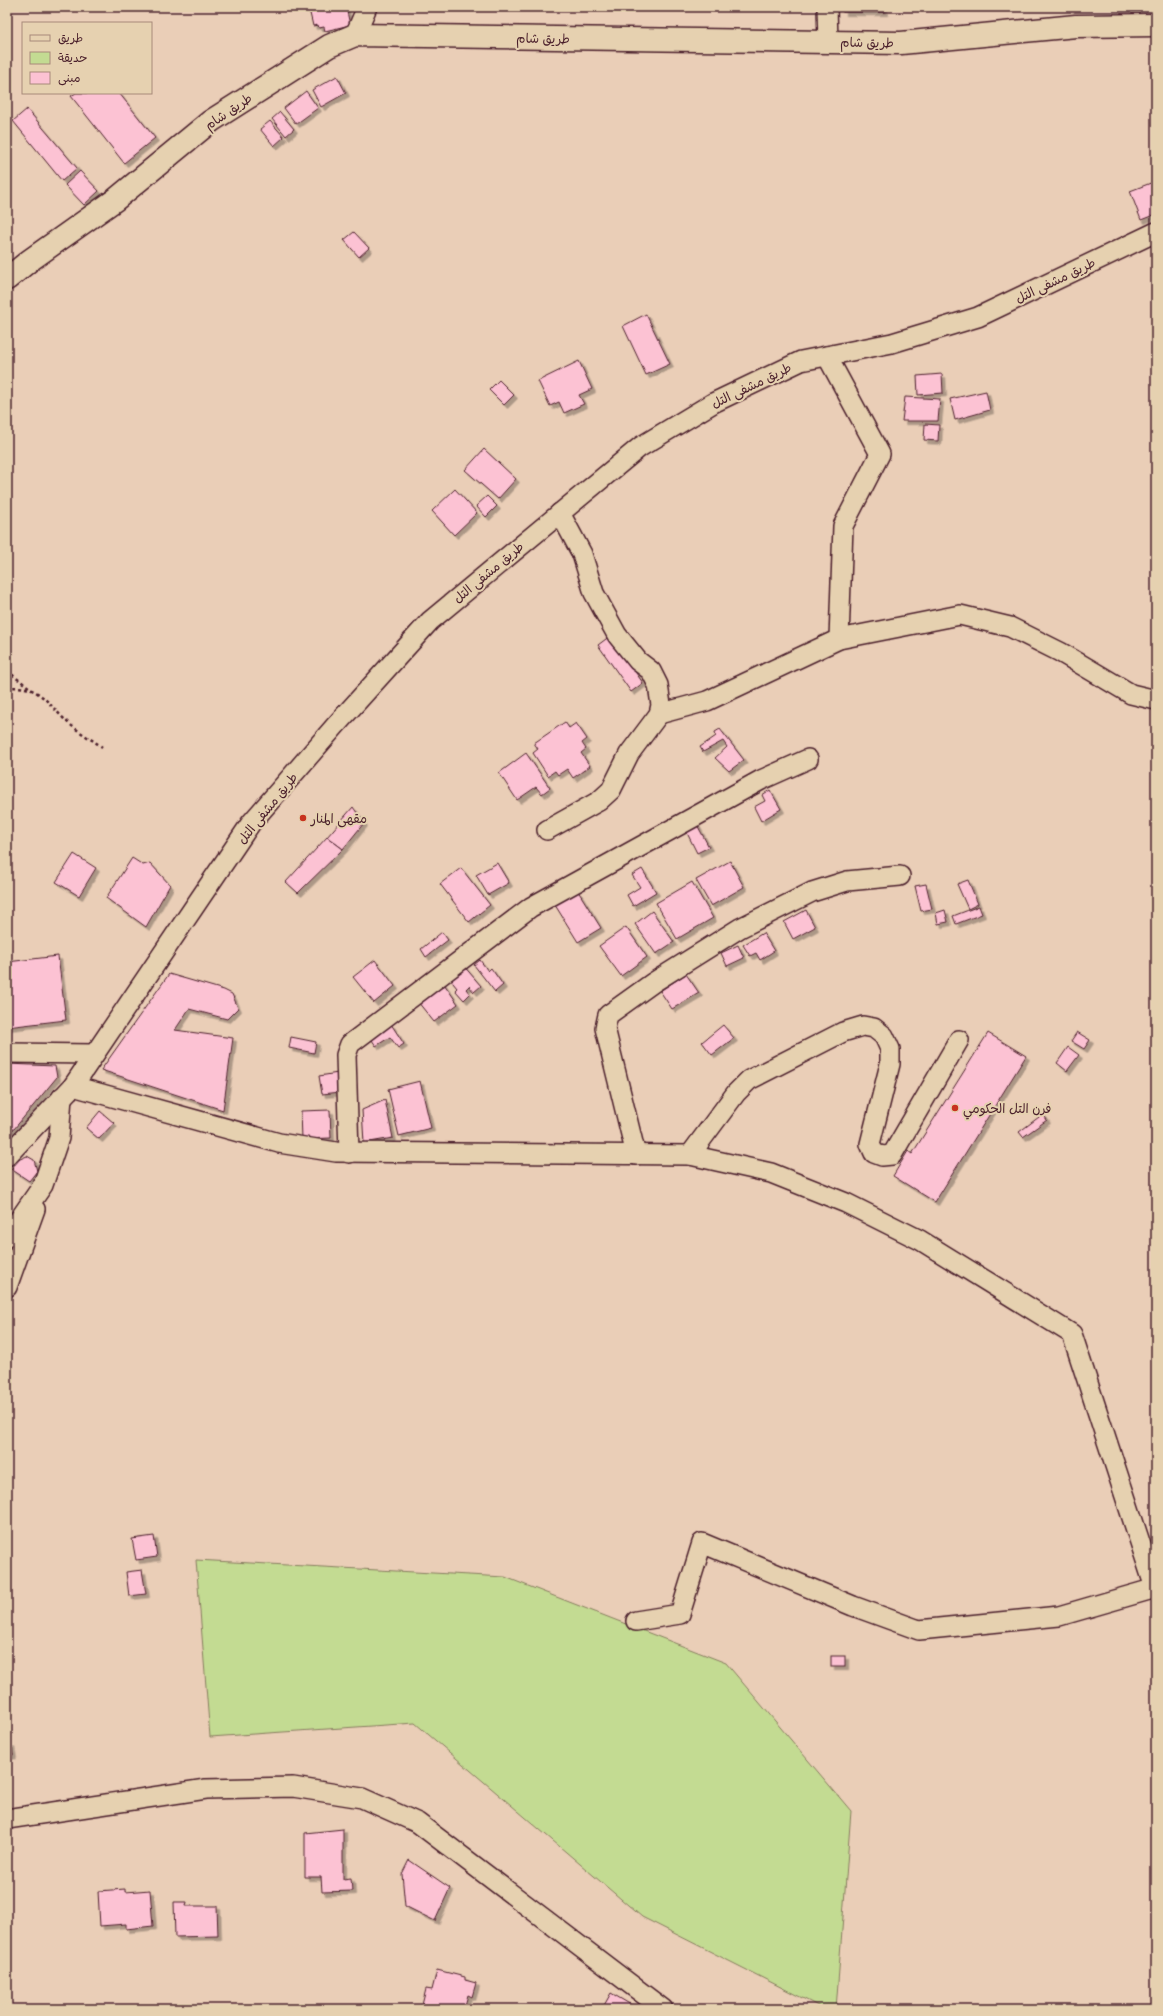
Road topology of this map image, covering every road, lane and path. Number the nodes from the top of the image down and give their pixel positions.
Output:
1 (367, 7) edge
2 (827, 7) edge
3 (1156, 25) edge
4 (355, 35) junction
5 (828, 42) junction
6 (1156, 232) edge
7 (7, 279) edge
8 (827, 356) junction
9 (560, 513) junction
10 (839, 639) junction
11 (7, 671) edge
12 (7, 688) edge
13 (30, 688) junction
14 (1156, 700) edge
15 (659, 714) junction
16 (102, 747) dead end
17 (808, 759) dead end
18 (547, 830) dead end
19 (900, 876) dead end
20 (959, 1040) dead end
21 (7, 1052) edge
22 (94, 1054) junction
23 (68, 1091) junction
24 (349, 1153) junction
25 (636, 1155) junction
26 (690, 1155) junction
27 (7, 1156) edge
28 (43, 1185) junction
29 (7, 1237) edge
30 (7, 1287) edge
31 (1156, 1588) edge
32 (636, 1621) dead end
33 (7, 1819) edge
34 (663, 2009) edge

1 - 4 street
2 - 5 street
3 - 5 main road, طريق شام
4 - 5 main road, طريق شام
4 - 7 main road, طريق شام
6 - 8 street, طريق مشفى التل
8 - 9 street, طريق مشفى التل
8 - 10 street
9 - 15 street
9 - 22 street, طريق مشفى التل
10 - 14 street
10 - 15 street
11 - 13 path
12 - 13 path
13 - 16 path
15 - 18 street
17 - 24 street
19 - 25 street
20 - 26 street
21 - 22 street
22 - 23 street, طريق مشفى التل
23 - 24 street
23 - 27 street, طريق مشفى التل
23 - 28 street
24 - 25 street
25 - 26 street
26 - 31 street
28 - 29 street
28 - 30 street
31 - 32 street
33 - 34 street

